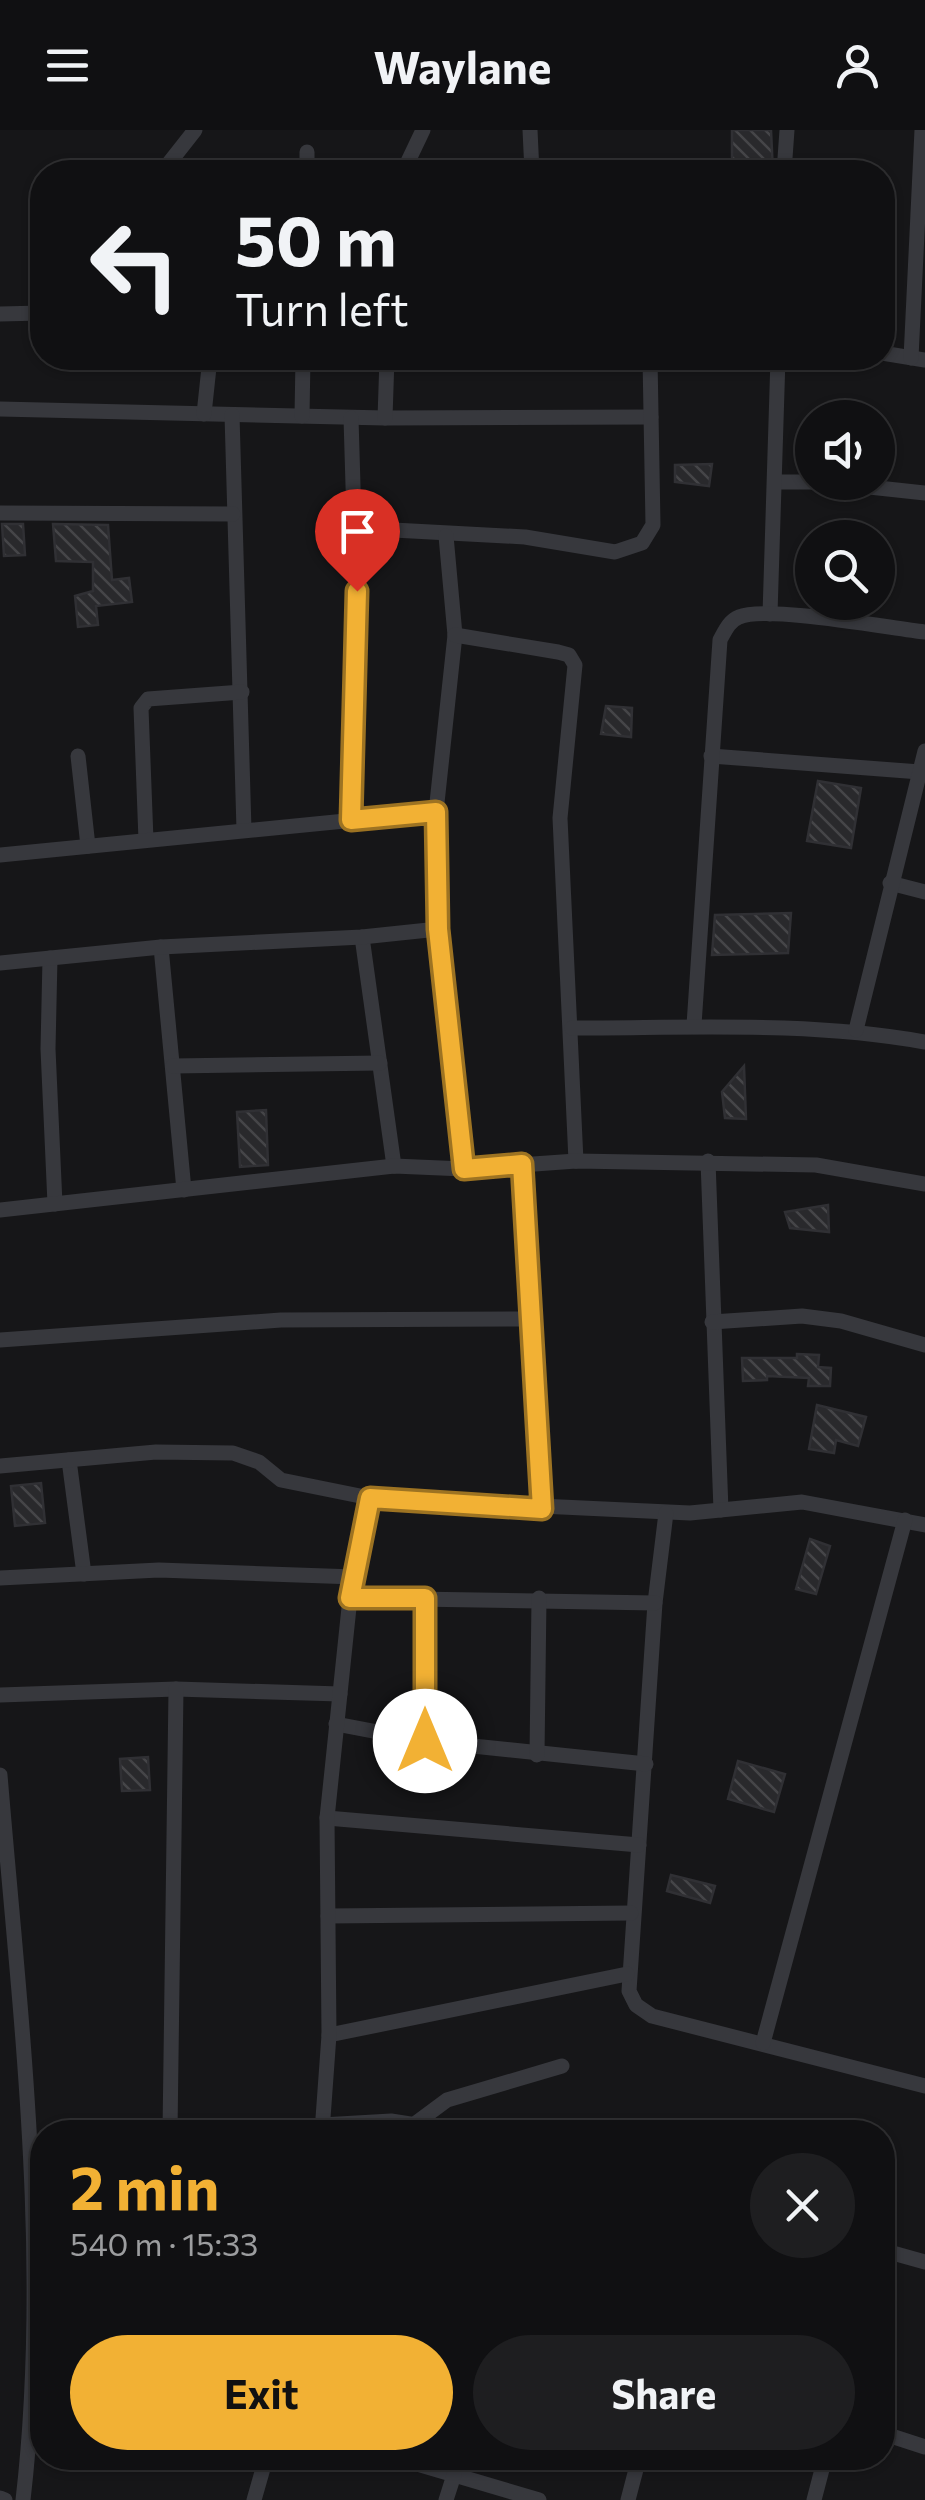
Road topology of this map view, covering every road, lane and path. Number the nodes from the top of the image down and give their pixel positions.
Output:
1 (196, 130) edge
2 (424, 130) edge
3 (530, 130) edge
4 (787, 130) edge
5 (922, 130) edge
6 (308, 152) dead end
7 (172, 160) edge
8 (308, 160) edge
9 (409, 160) edge
10 (531, 160) edge
11 (785, 160) edge
12 (920, 229) edge
13 (30, 313) edge
14 (0, 314) edge
15 (918, 359) edge
16 (209, 370) edge
17 (303, 370) edge
18 (386, 370) edge
19 (650, 370) edge
20 (778, 370) edge
21 (0, 409) edge
22 (204, 414) junction
23 (232, 414) junction
24 (302, 416) junction
25 (651, 416) junction
26 (351, 418) junction
27 (385, 418) junction
28 (776, 482) junction
29 (795, 482) edge
30 (895, 490) edge
31 (925, 493) edge
32 (0, 513) edge
33 (233, 514) junction
34 (356, 528) junction
35 (446, 536) junction
36 (770, 614) junction
37 (925, 632) edge
38 (455, 634) junction
39 (242, 692) junction
40 (925, 751) edge
41 (78, 756) dead end
42 (711, 756) junction
43 (920, 772) junction
44 (436, 812) junction
45 (351, 820) junction
46 (244, 830) junction
47 (146, 840) junction
48 (88, 846) junction
49 (0, 855) edge
50 (890, 883) junction
51 (925, 892) edge
52 (438, 929) junction
53 (362, 937) junction
54 (161, 947) junction
55 (50, 958) junction
56 (0, 964) edge
57 (694, 1025) junction
58 (572, 1028) junction
59 (856, 1030) junction
60 (925, 1042) edge
61 (380, 1063) junction
62 (172, 1066) junction
63 (576, 1160) junction
64 (708, 1161) junction
65 (522, 1164) junction
66 (394, 1166) junction
67 (464, 1169) junction
68 (925, 1184) edge
69 (184, 1190) junction
70 (55, 1204) junction
71 (0, 1210) edge
72 (530, 1319) junction
73 (712, 1322) junction
74 (0, 1340) edge
75 (925, 1345) edge
76 (69, 1460) junction
77 (0, 1466) edge
78 (370, 1498) junction
79 (542, 1509) junction
80 (720, 1510) junction
81 (666, 1512) junction
82 (904, 1520) junction
83 (925, 1525) edge
84 (84, 1574) junction
85 (355, 1577) junction
86 (0, 1578) edge
87 (350, 1598) junction
88 (425, 1598) junction
89 (539, 1598) junction
90 (655, 1603) junction
91 (176, 1689) junction
92 (340, 1694) junction
93 (0, 1695) edge
94 (336, 1724) junction
95 (425, 1741) junction
96 (537, 1754) junction
97 (646, 1764) junction
98 (0, 1775) edge
99 (327, 1818) junction
100 (639, 1845) junction
101 (631, 1913) junction
102 (328, 1916) junction
103 (627, 1974) junction
104 (329, 2036) junction
105 (763, 2043) junction
106 (562, 2066) dead end
107 (925, 2086) edge
108 (33, 2120) edge
109 (170, 2120) edge
110 (323, 2120) edge
111 (420, 2120) edge
112 (895, 2254) edge
113 (925, 2262) edge
114 (895, 2437) edge
115 (30, 2441) edge
116 (925, 2447) edge
117 (263, 2470) edge
118 (437, 2470) edge
119 (636, 2470) edge
120 (822, 2470) edge
121 (454, 2475) junction
122 (23, 2500) edge
123 (254, 2500) edge
124 (446, 2500) edge
125 (539, 2500) edge
126 (628, 2500) edge
127 (814, 2500) edge

1 - 7 street
2 - 9 street
3 - 10 street
4 - 11 street
5 - 12 street
6 - 8 street
12 - 15 street
13 - 14 street
16 - 22 street
17 - 24 street
18 - 27 street
19 - 25 street
20 - 28 street
21 - 22 street
22 - 23 street
23 - 24 street
23 - 33 street
24 - 26 street
25 - 27 street
25 - 35 street
26 - 27 street
26 - 34 street
28 - 29 street
28 - 36 street
30 - 31 street
32 - 33 street
33 - 39 street
34 - 35 street
34 - 45 street
35 - 38 street
36 - 37 street
36 - 42 street
38 - 44 street
38 - 58 street
39 - 46 street
39 - 47 street
40 - 43 street
41 - 48 street
42 - 43 street
42 - 57 street
43 - 50 street
44 - 45 street
44 - 52 street
45 - 46 street
46 - 47 street
47 - 48 street
48 - 49 street
50 - 51 street
50 - 59 street
52 - 53 street
52 - 67 street
53 - 54 street
53 - 61 street
54 - 55 street
54 - 62 street
55 - 56 street
55 - 70 street
57 - 58 street
57 - 59 street
58 - 63 street
59 - 60 street
61 - 62 street
61 - 66 street
62 - 69 street
63 - 64 street
63 - 65 street
64 - 68 street
64 - 73 street
65 - 67 street
65 - 72 street
66 - 67 street
66 - 69 street
69 - 70 street
70 - 71 street
72 - 74 street
72 - 79 street
73 - 75 street
73 - 80 street
76 - 77 street
76 - 78 street
76 - 84 street
78 - 79 street
78 - 85 street
79 - 81 street
80 - 81 street
80 - 82 street
81 - 90 street
82 - 83 street
82 - 105 street
84 - 85 street
84 - 86 street
85 - 87 street
87 - 88 street
87 - 92 street
88 - 89 street
88 - 95 street
89 - 90 street
89 - 96 street
90 - 97 street
91 - 92 street
91 - 93 street
91 - 109 street
92 - 94 street
94 - 95 street
94 - 99 street
95 - 96 street
96 - 97 street
97 - 100 street
98 - 108 street
99 - 100 street
99 - 102 street
100 - 101 street
101 - 102 street
101 - 103 street
102 - 104 street
103 - 104 street
103 - 105 street
104 - 110 street
105 - 107 street
106 - 111 street
112 - 113 street
114 - 116 street
115 - 122 street
117 - 123 street
118 - 121 street
119 - 126 street
120 - 127 street
121 - 124 street
121 - 125 street

